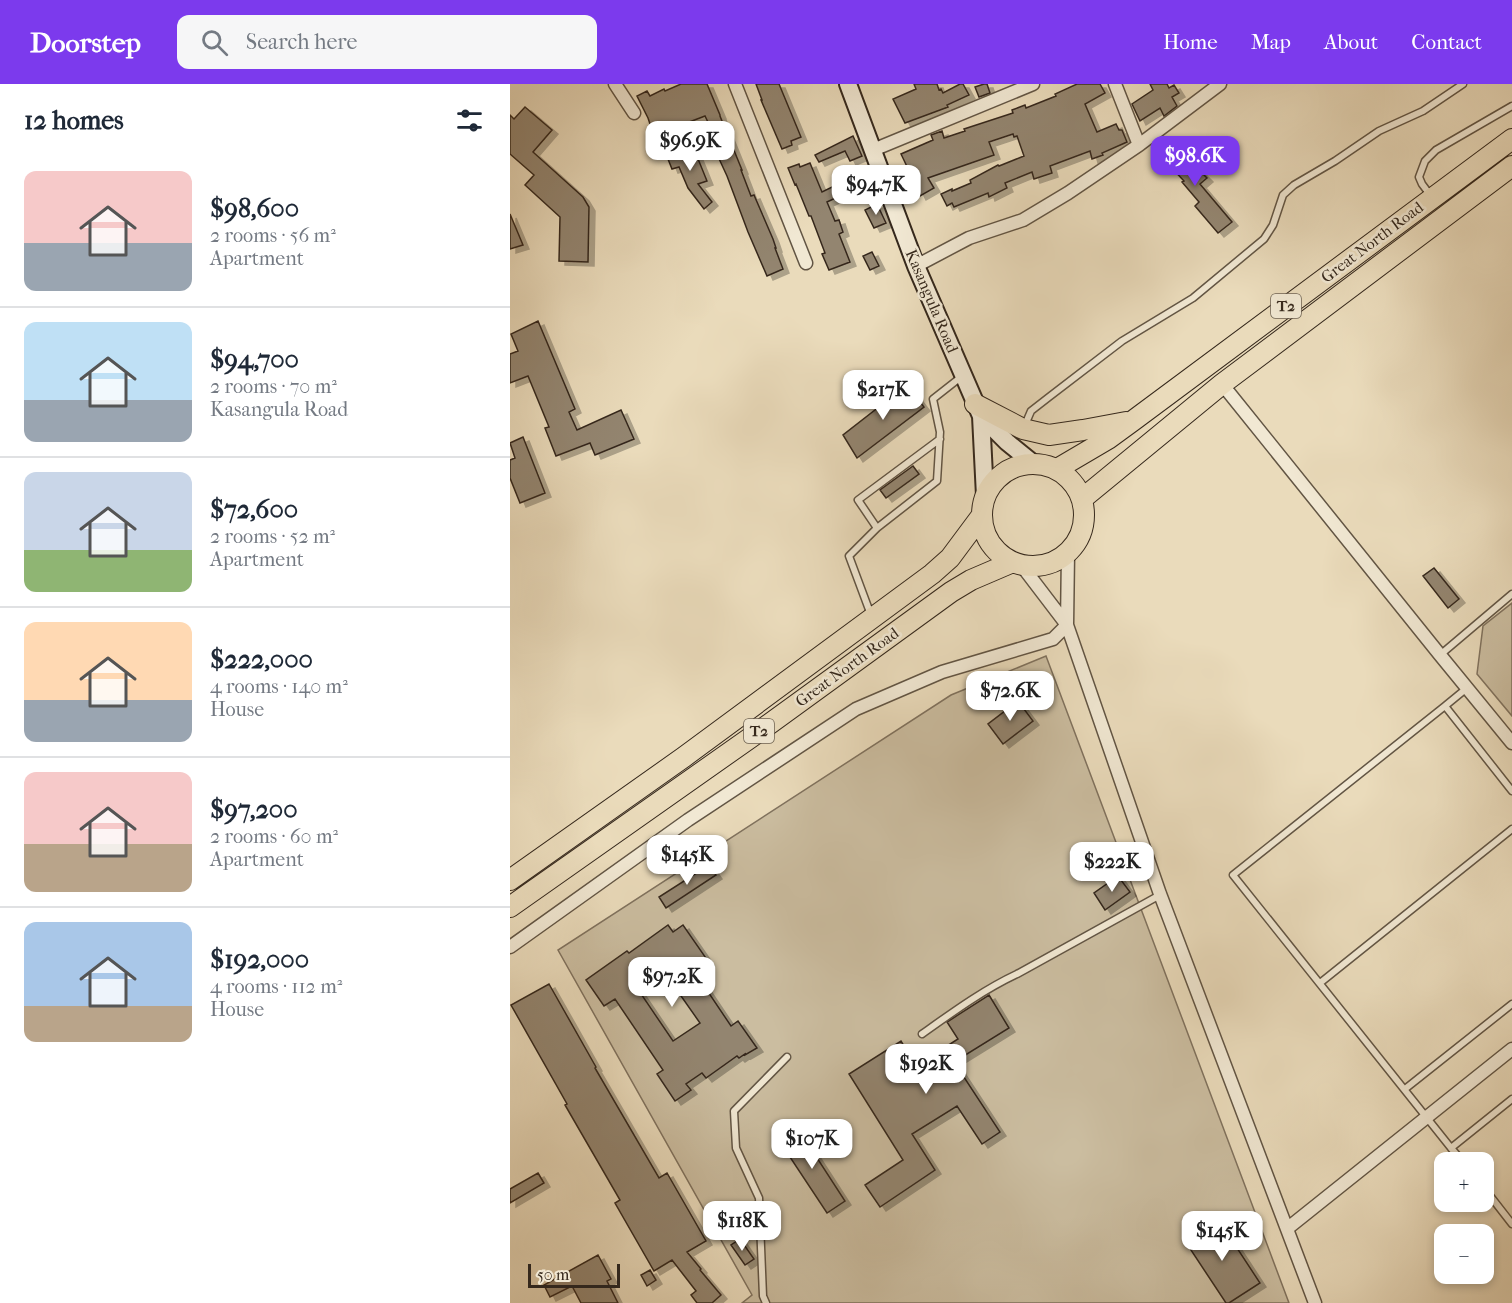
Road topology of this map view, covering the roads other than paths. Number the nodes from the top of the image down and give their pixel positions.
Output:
1 (615, 84) edge
2 (735, 84) edge
3 (848, 84) edge
4 (1033, 84) edge
5 (1114, 84) edge
6 (1220, 84) edge
7 (1463, 84) edge
8 (1512, 106) edge
9 (634, 113) dead end
10 (1512, 139) edge
11 (1138, 145) junction
12 (873, 150) junction
13 (1512, 166) edge
14 (1432, 198) junction
15 (806, 263) dead end
16 (916, 266) junction
17 (963, 375) junction
18 (1222, 384) junction
19 (978, 410) junction
20 (1134, 420) junction
21 (1023, 429) junction
22 (940, 439) junction
23 (1034, 464) junction
24 (1057, 469) junction
25 (1082, 499) junction
26 (983, 506) junction
27 (877, 528) junction
28 (1068, 553) junction
29 (1018, 564) junction
30 (1512, 594) edge
31 (873, 619) junction
32 (1067, 625) junction
33 (1440, 655) junction
34 (1467, 688) junction
35 (1445, 706) junction
36 (1512, 743) edge
37 (1512, 790) edge
38 (1512, 829) edge
39 (510, 880) edge
40 (1160, 894) junction
41 (510, 907) edge
42 (510, 947) edge
43 (1320, 983) junction
44 (1512, 1004) edge
45 (922, 1034) dead end
46 (1512, 1049) edge
47 (787, 1057) dead end
48 (1405, 1089) junction
49 (1512, 1100) edge
50 (1427, 1117) junction
51 (1451, 1148) junction
52 (1454, 1152) edge
53 (1494, 1201) edge
54 (1512, 1224) edge
55 (1288, 1228) junction
56 (766, 1303) edge
57 (1315, 1303) edge

1 - 9 street
2 - 15 street
3 - 12 main road, Kasangula Road
4 - 12 street
5 - 11 street
6 - 11 street
7 - 21 lane
8 - 14 lane
10 - 14 main road, Great North Road / T2
11 - 16 street
12 - 16 main road, Kasangula Road
13 - 18 main road, Great North Road / T2
14 - 20 main road, Great North Road / T2
16 - 17 main road, Kasangula Road
17 - 19 main road, Kasangula Road
17 - 22 lane
18 - 25 main road, Great North Road / T2
18 - 33 street
19 - 21 main road
19 - 23 main road, Kasangula Road
19 - 26 main road, Kasangula Road
20 - 21 main road
20 - 24 main road, Great North Road / T2
22 - 27 lane
22 - 27 lane
23 - 24 main road, T2
23 - 26 main road, T2
24 - 25 main road
25 - 28 main road
26 - 29 main road
26 - 31 main road, Great North Road / T2
27 - 31 lane
28 - 29 main road, T2
28 - 32 street
29 - 32 street
29 - 41 main road, Great North Road / T2
30 - 33 lane
31 - 39 main road, Great North Road / T2
32 - 40 street
32 - 42 street
33 - 34 street
34 - 35 lane
34 - 36 street
35 - 37 lane
35 - 43 lane
38 - 43 lane
40 - 45 lane
40 - 55 street
43 - 48 lane
44 - 48 lane
46 - 50 street
47 - 56 lane
48 - 50 lane
49 - 51 lane
50 - 51 lane
50 - 55 street
51 - 52 lane
53 - 54 lane
55 - 57 street

